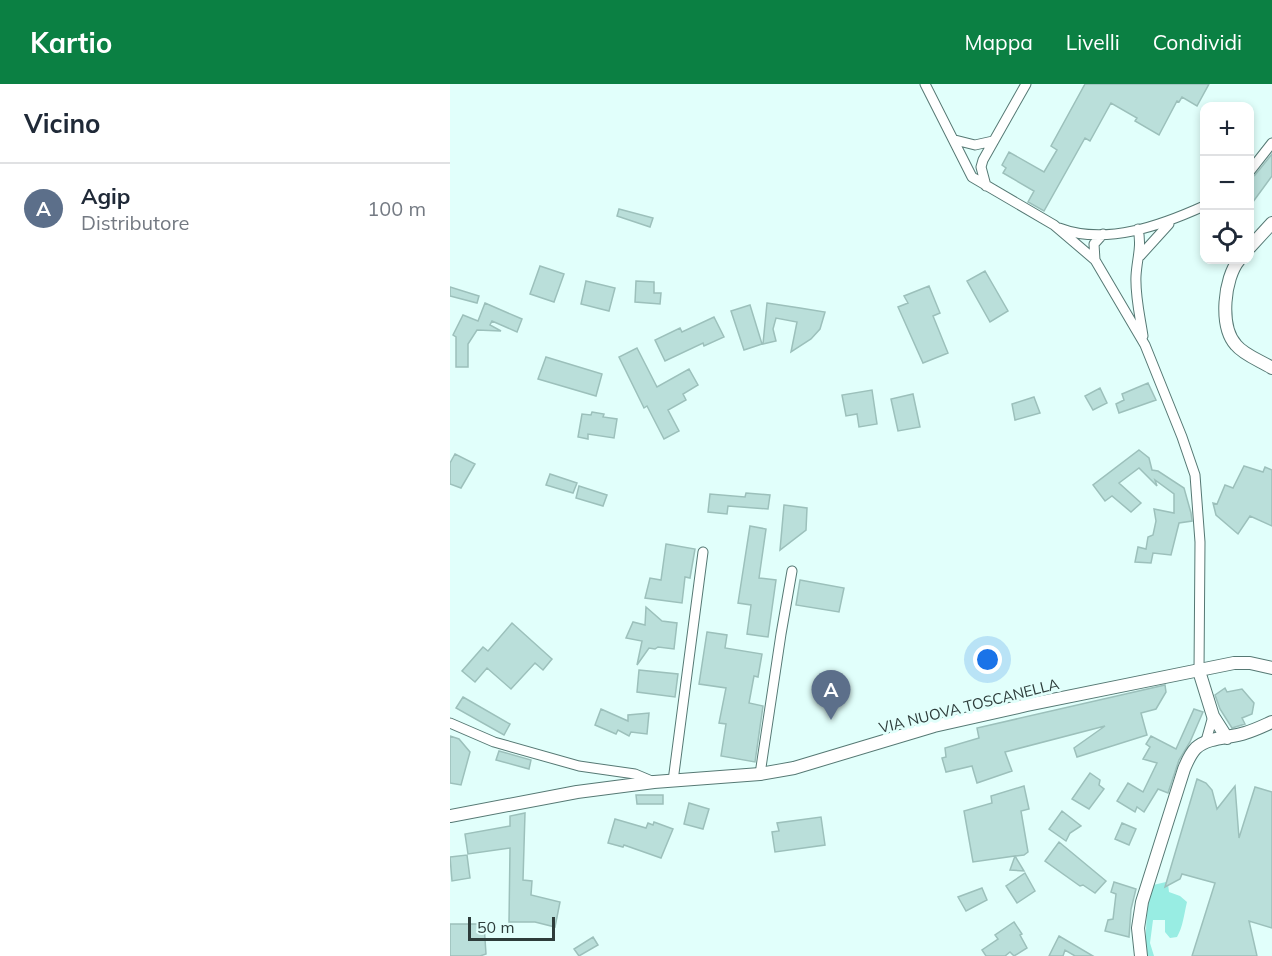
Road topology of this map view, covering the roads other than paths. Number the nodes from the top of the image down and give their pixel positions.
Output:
1 (925, 84) edge
2 (1026, 84) edge
3 (955, 140) junction
4 (993, 141) junction
5 (1272, 143) edge
6 (1254, 166) edge
7 (986, 186) junction
8 (1200, 208) edge
9 (1173, 220) junction
10 (1272, 223) edge
11 (1054, 225) junction
12 (1138, 229) junction
13 (1103, 234) junction
14 (1254, 243) edge
15 (1139, 257) junction
16 (1095, 260) junction
17 (1236, 264) edge
18 (1136, 298) junction
19 (1121, 301) junction
20 (1145, 345) junction
21 (1272, 368) edge
22 (703, 552) dead end
23 (792, 571) dead end
24 (1272, 668) edge
25 (1199, 670) junction
26 (1213, 716) junction
27 (1272, 722) edge
28 (450, 723) edge
29 (1227, 738) junction
30 (1206, 741) junction
31 (760, 774) junction
32 (673, 781) junction
33 (654, 782) junction
34 (450, 816) edge
35 (1141, 956) edge

1 - 3 street
2 - 4 street
3 - 4 street
3 - 7 street
4 - 7 street
5 - 6 street
7 - 11 street
8 - 9 street
9 - 12 street
9 - 15 street
10 - 14 main road
11 - 13 street
11 - 16 street
12 - 13 street
12 - 15 street
13 - 16 street
15 - 18 street
16 - 19 street
17 - 21 main road
18 - 19 street
18 - 20 street
19 - 20 street
20 - 25 street
22 - 32 street
23 - 31 street
24 - 25 main road, VIA NUOVA TOSCANELLA
25 - 26 main road
25 - 31 main road, VIA NUOVA TOSCANELLA
26 - 29 main road
26 - 30 street
27 - 29 main road
28 - 33 street
29 - 30 main road
30 - 35 main road
31 - 32 main road, VIA NUOVA TOSCANELLA
32 - 33 main road, VIA NUOVA TOSCANELLA
33 - 34 main road, VIA NUOVA TOSCANELLA

